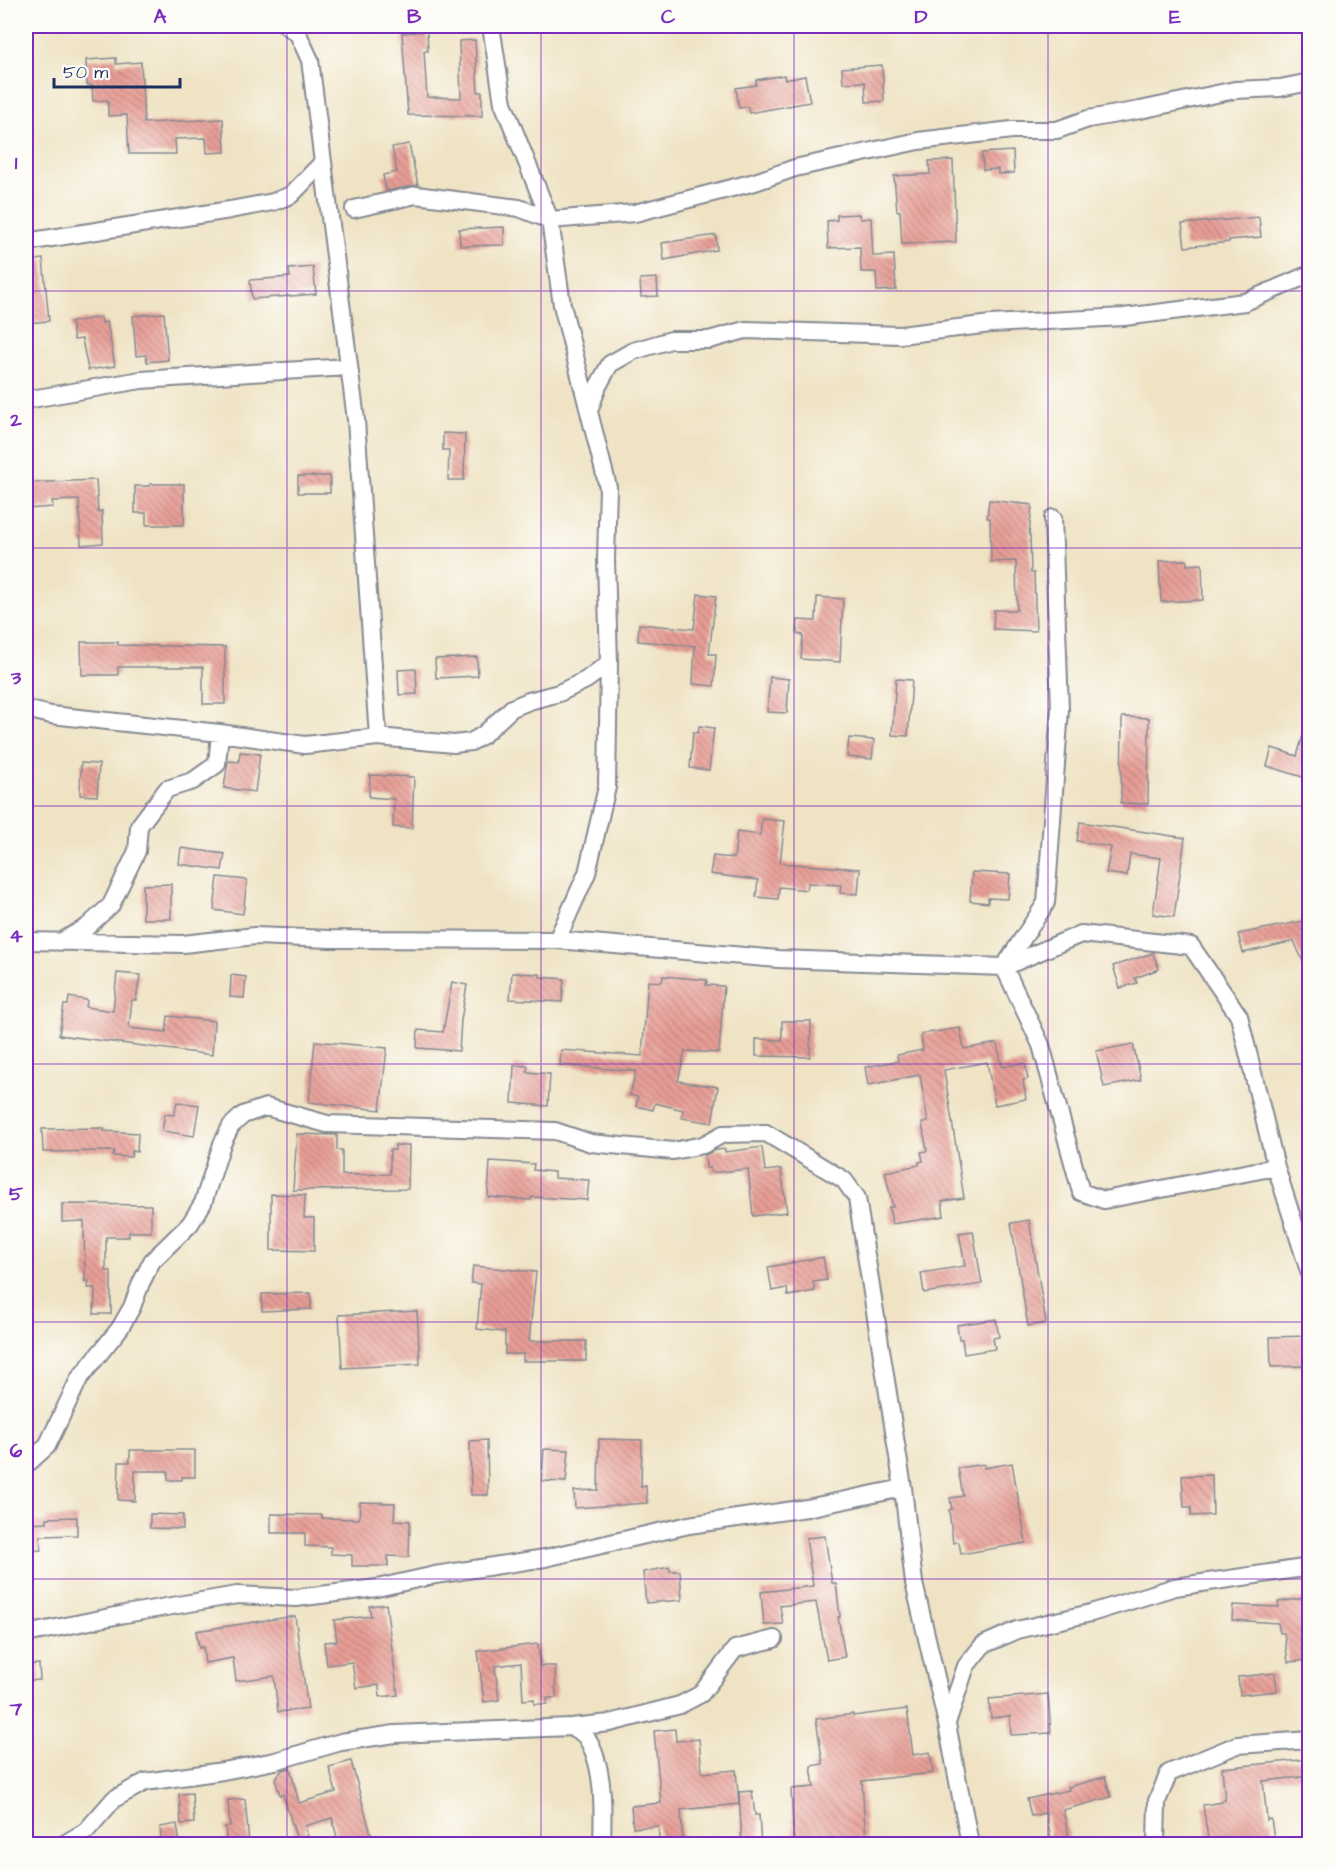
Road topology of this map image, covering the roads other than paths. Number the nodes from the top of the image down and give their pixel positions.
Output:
1 (287, 26) edge
2 (491, 26) edge
3 (1310, 82) edge
4 (323, 162) junction
5 (354, 208) dead end
6 (550, 220) junction
7 (26, 242) edge
8 (1310, 274) edge
9 (348, 367) junction
10 (26, 400) edge
11 (590, 408) junction
12 (1053, 518) dead end
13 (609, 663) junction
14 (26, 709) edge
15 (220, 733) junction
16 (378, 737) junction
17 (26, 940) edge
18 (557, 940) junction
19 (62, 941) junction
20 (1004, 967) junction
21 (1276, 1167) junction
22 (1310, 1274) edge
23 (26, 1465) edge
24 (903, 1488) junction
25 (1310, 1567) edge
26 (26, 1634) edge
27 (774, 1639) dead end
28 (947, 1724) junction
29 (571, 1727) junction
30 (1310, 1740) edge
31 (64, 1845) edge
32 (602, 1845) edge
33 (970, 1845) edge
34 (1156, 1845) edge

1 - 4 street
2 - 6 street
3 - 6 street
4 - 7 street
4 - 9 street
5 - 6 street
6 - 11 street
8 - 11 street
9 - 10 street
9 - 16 street
11 - 13 street
12 - 20 street
13 - 16 street
13 - 18 street
14 - 15 street
15 - 16 street
15 - 19 street
17 - 19 street
18 - 19 street
18 - 20 street
20 - 21 street
20 - 21 street
21 - 22 street
23 - 24 street
24 - 26 street
24 - 28 street
25 - 28 street
27 - 29 street
28 - 33 street
29 - 31 street
29 - 32 street
30 - 34 street

